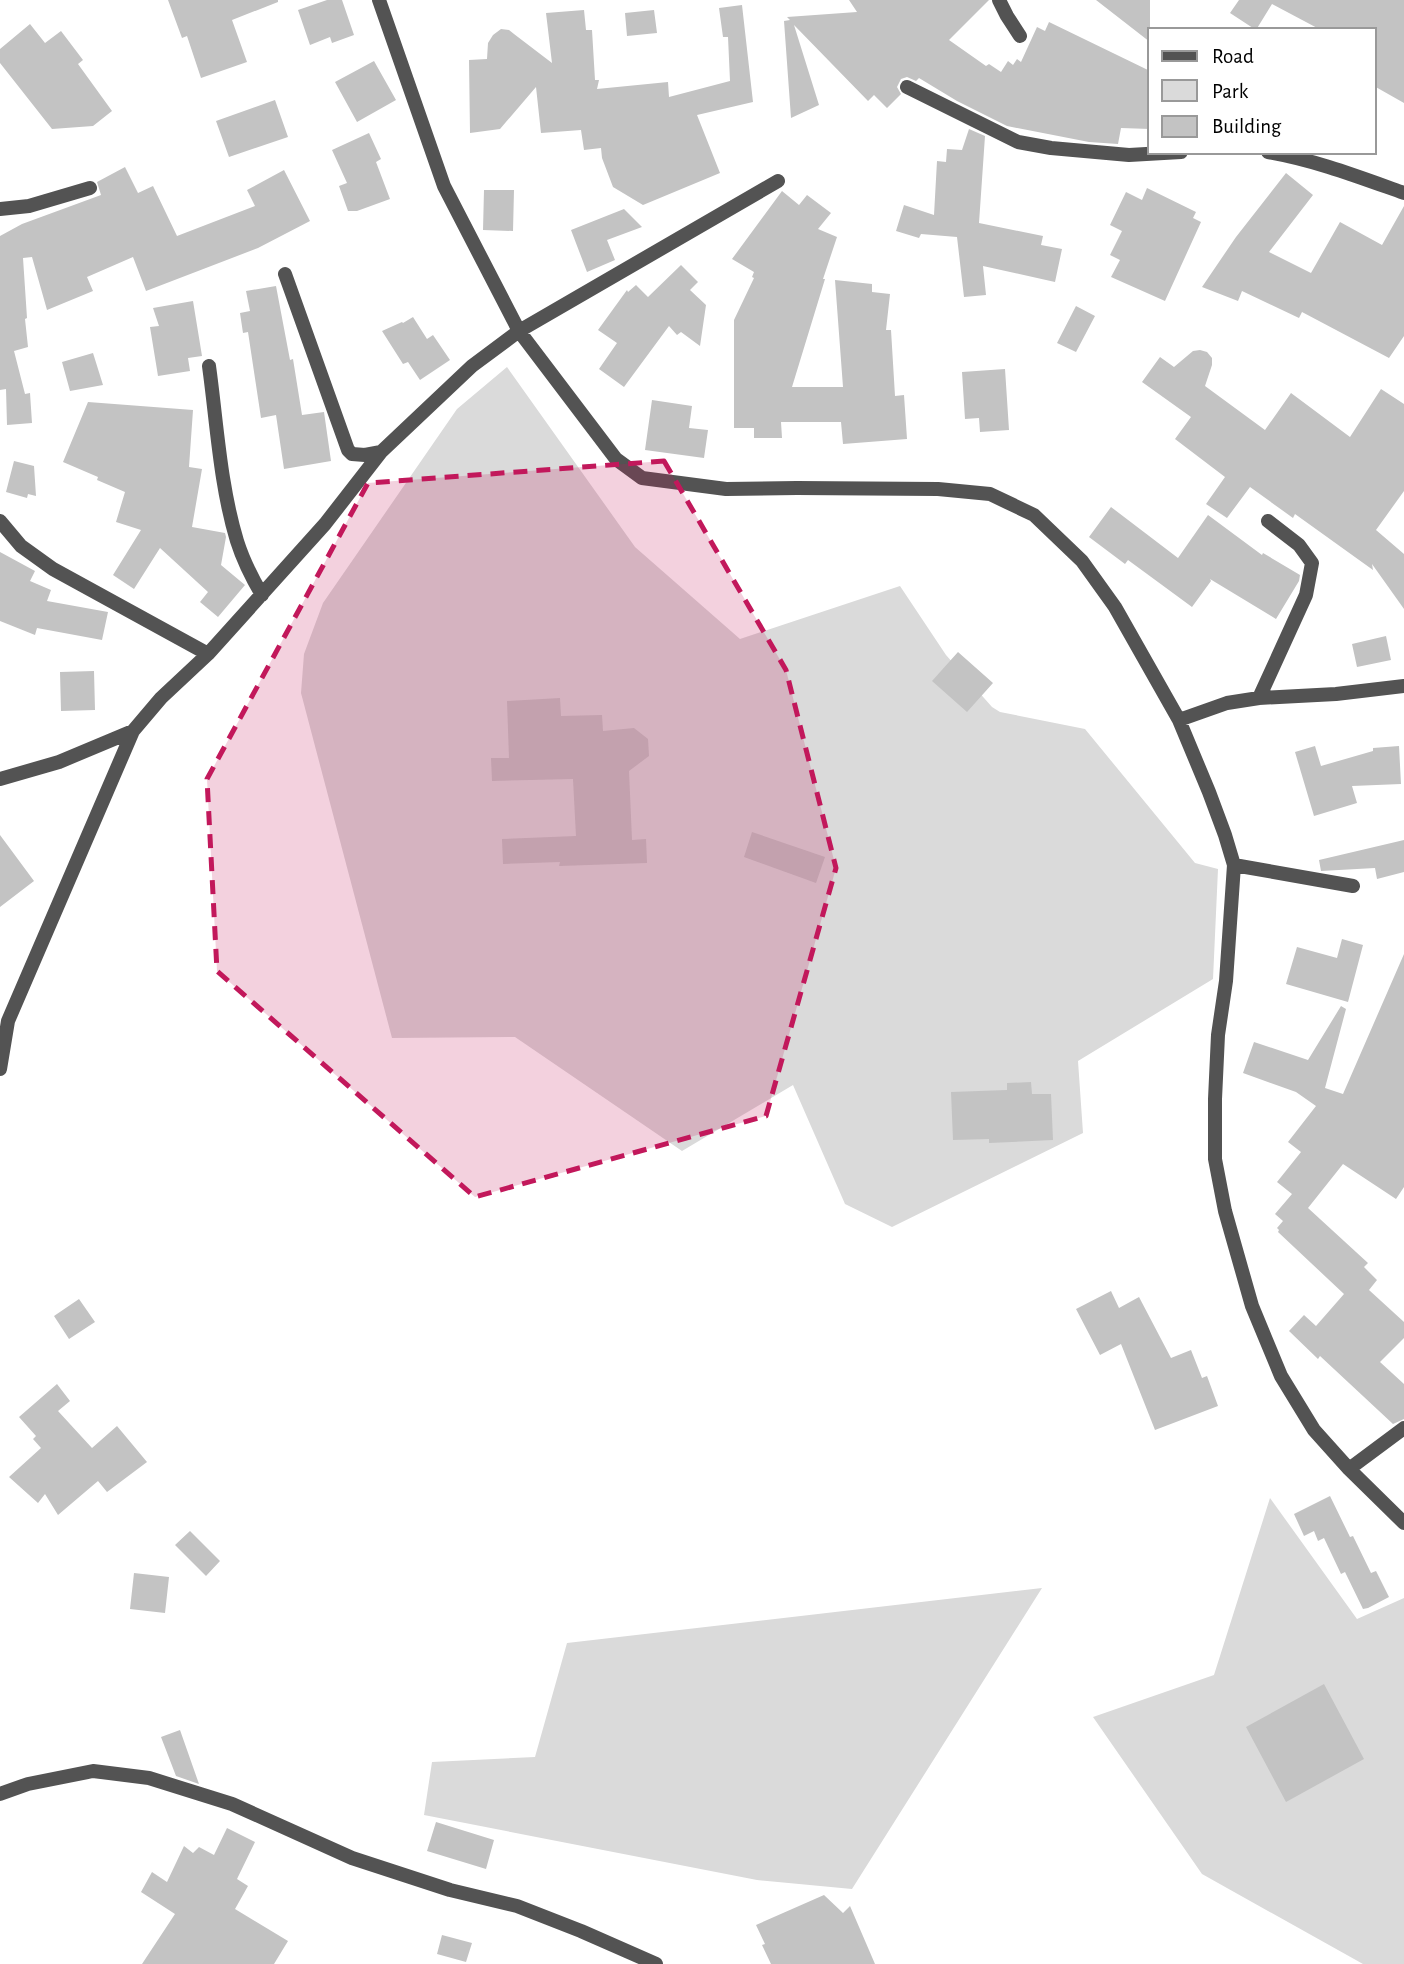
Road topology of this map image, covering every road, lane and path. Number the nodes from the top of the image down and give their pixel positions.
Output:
1 (379, 0) edge
2 (999, 0) edge
3 (1020, 36) dead end
4 (907, 87) dead end
5 (1148, 154) edge
6 (1278, 154) edge
7 (778, 181) dead end
8 (90, 188) dead end
9 (1404, 193) edge
10 (0, 209) edge
11 (285, 274) dead end
12 (519, 331) junction
13 (209, 366) dead end
14 (381, 453) junction
15 (0, 521) edge
16 (1268, 521) dead end
17 (262, 595) junction
18 (208, 654) junction
19 (1404, 686) edge
20 (1259, 698) junction
21 (1179, 720) junction
22 (133, 731) junction
23 (0, 779) edge
24 (1234, 865) junction
25 (1353, 886) dead end
26 (0, 1069) edge
27 (1404, 1428) edge
28 (1349, 1469) junction
29 (1404, 1523) edge
30 (0, 1794) edge
31 (656, 1964) edge

1 - 12 street
2 - 3 street
4 - 5 street
6 - 9 street
7 - 12 street
8 - 10 street
11 - 14 street
12 - 14 street
12 - 21 street
13 - 17 street
14 - 17 street
15 - 18 street
16 - 20 street
17 - 18 street
18 - 22 street
19 - 20 street
20 - 21 street
21 - 24 street
22 - 23 street
22 - 26 street
24 - 25 street
24 - 28 street
27 - 28 street
28 - 29 street
30 - 31 street

